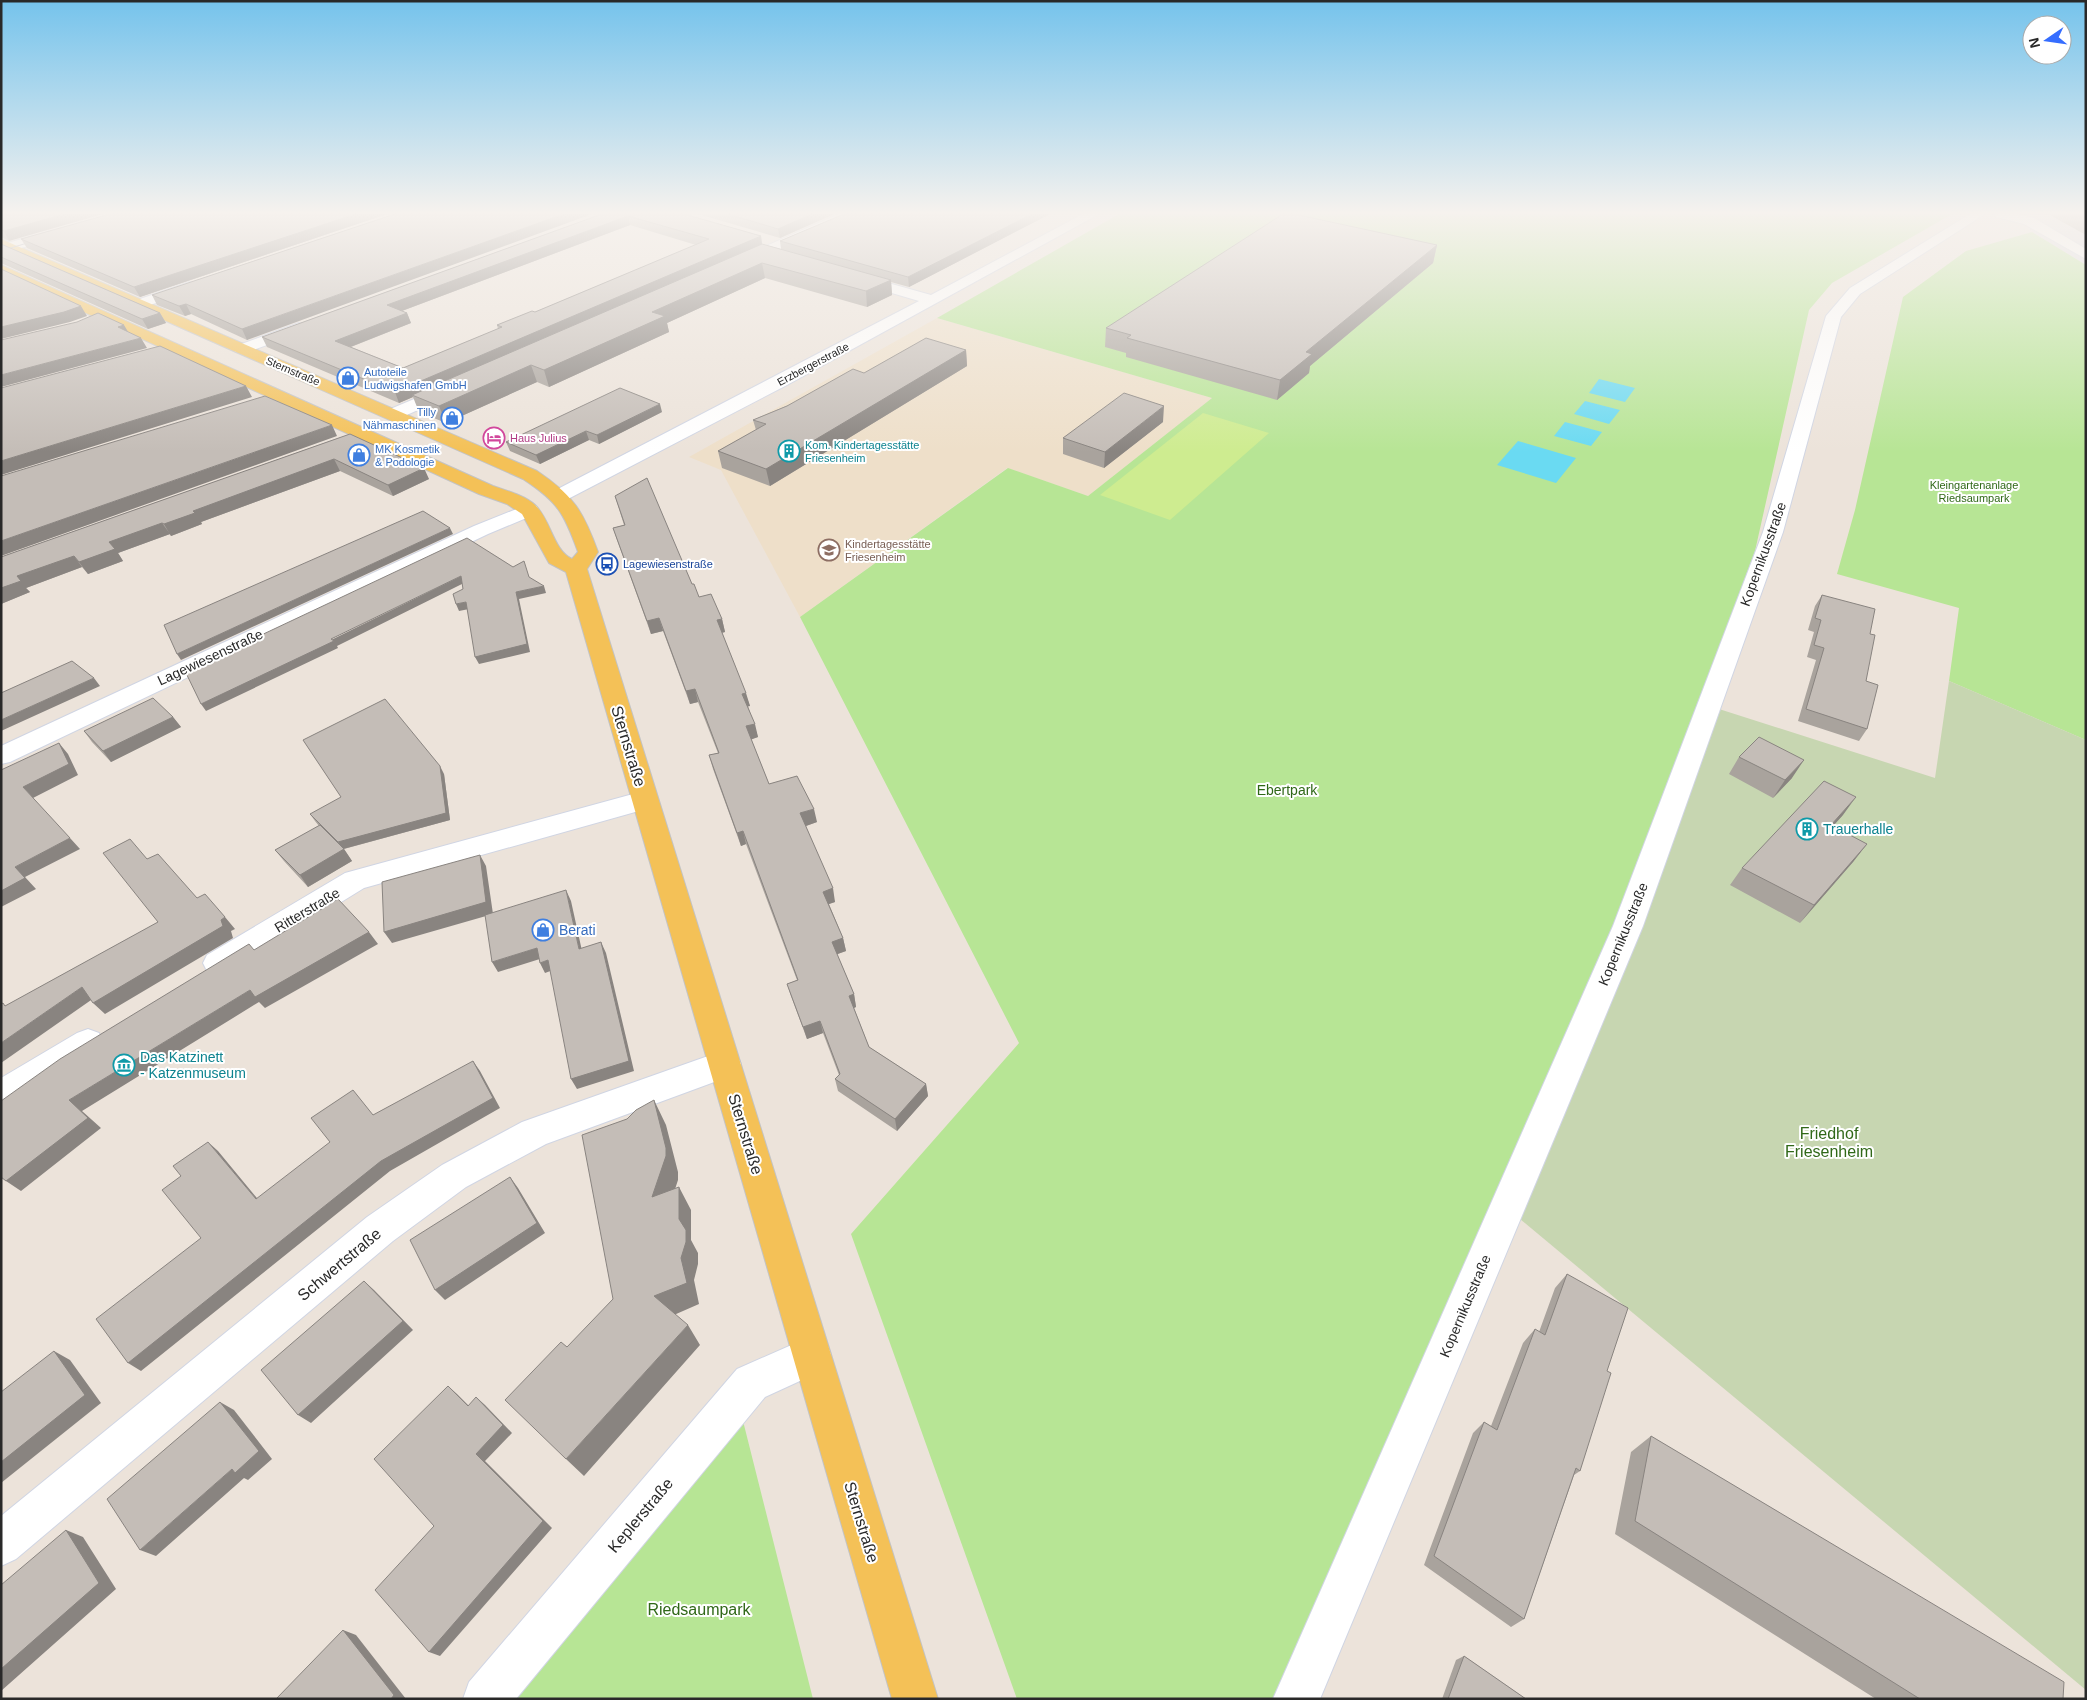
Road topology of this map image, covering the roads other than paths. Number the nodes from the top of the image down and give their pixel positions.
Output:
1 (53, 293) edge
2 (113, 293) edge
3 (169, 293) edge
4 (909, 293) edge
5 (945, 293) edge
6 (1853, 293) edge
7 (933, 300) junction
8 (138, 304) junction
9 (104, 317) junction
10 (316, 322) edge
11 (86, 323) edge
12 (174, 348) junction
13 (242, 349) junction
14 (149, 355) edge
15 (206, 363) junction
16 (465, 383) edge
17 (278, 396) junction
18 (251, 404) edge
19 (394, 414) junction
20 (363, 434) junction
21 (340, 442) edge
22 (559, 496) junction
23 (529, 510) junction
24 (576, 569) junction
25 (1, 756) edge
26 (644, 800) junction
27 (195, 978) edge
28 (111, 1029) edge
29 (725, 1064) junction
30 (1, 1095) edge
31 (812, 1355) junction
32 (1, 1544) edge
33 (486, 1699) edge
34 (915, 1699) edge
35 (1296, 1699) edge

1 - 9 main road
2 - 8 main road, Sternstraße
3 - 8 street
4 - 7 street
5 - 7 street, Erzbergerstraße
6 - 35 street, Kopernikusstraße
7 - 22 street, Erzbergerstraße
8 - 9 main road
8 - 13 main road, Sternstraße
9 - 11 street
9 - 12 main road
10 - 13 street
12 - 14 street
12 - 15 main road
13 - 15 main road
13 - 19 main road, Sternstraße
15 - 17 main road
16 - 19 street
17 - 18 street
17 - 20 main road
19 - 20 main road
19 - 22 main road, Sternstraße
20 - 21 street
20 - 23 main road
22 - 23 main road
22 - 24 main road, Sternstraße
23 - 24 main road
23 - 25 street, Lagewiesenstraße
24 - 26 main road, Sternstraße
26 - 27 street, Ritterstraße
26 - 29 main road, Sternstraße
28 - 30 street
29 - 31 main road, Sternstraße
29 - 32 street, Schwertstraße
31 - 33 street, Keplerstraße
31 - 34 main road, Sternstraße

